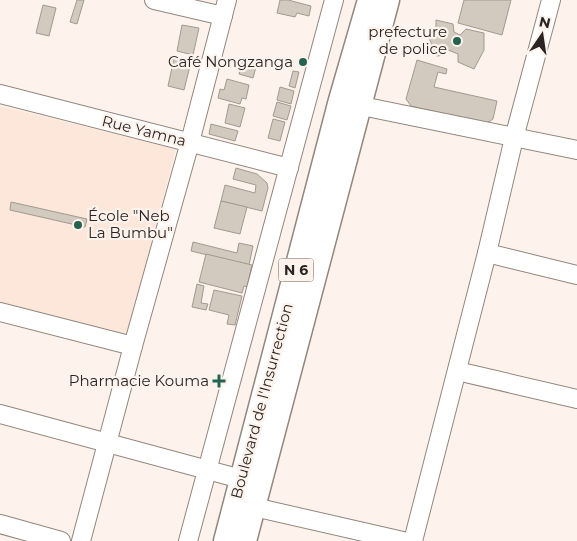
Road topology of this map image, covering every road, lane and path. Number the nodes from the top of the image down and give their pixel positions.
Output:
1 (154, 0) edge
2 (334, 0) edge
3 (369, 0) edge
4 (388, 0) edge
5 (551, 0) edge
6 (225, 8) edge
7 (0, 94) edge
8 (350, 103) junction
9 (514, 138) junction
10 (190, 142) junction
11 (577, 150) edge
12 (289, 168) junction
13 (487, 254) junction
14 (577, 275) edge
15 (0, 312) edge
16 (133, 346) junction
17 (457, 371) junction
18 (577, 399) edge
19 (0, 414) edge
20 (108, 443) junction
21 (207, 470) junction
22 (241, 479) junction
23 (254, 507) junction
24 (0, 524) edge
25 (61, 541) edge
26 (81, 541) edge
27 (188, 541) edge
28 (225, 541) edge
29 (245, 541) edge
30 (403, 541) edge
31 (413, 541) edge

1 - 6 street
2 - 12 street
3 - 8 main road, Boulevard de l'Insurrection / N 6
4 - 8 main road, Boulevard de l'Insurrection / N 6
5 - 9 street
6 - 10 street
7 - 10 street, Rue Yamna
8 - 9 street
8 - 22 main road, Boulevard de l'Insurrection / N 6
8 - 23 main road, Boulevard de l'Insurrection / N 6
9 - 11 street
9 - 13 street
10 - 12 street, Rue Yamna
10 - 16 street
12 - 21 street
13 - 14 street
13 - 17 street
15 - 16 street
16 - 20 street
17 - 18 street
17 - 31 street
19 - 20 street
20 - 21 street
20 - 26 street
21 - 22 street
21 - 27 street
22 - 28 main road, Boulevard de l'Insurrection / N 6
23 - 29 main road, Boulevard de l'Insurrection / N 6
23 - 30 street
24 - 25 street

